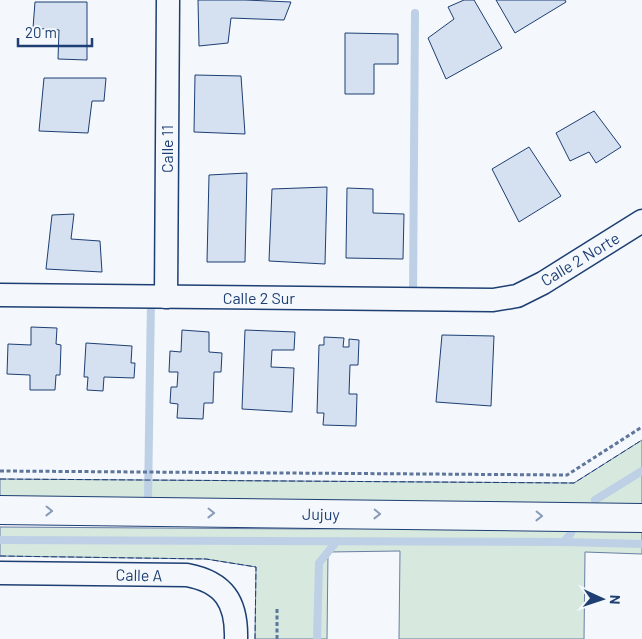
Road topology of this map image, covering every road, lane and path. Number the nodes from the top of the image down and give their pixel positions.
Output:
1 (168, 0) edge
2 (642, 221) edge
3 (0, 295) edge
4 (517, 296) joint
5 (166, 297) junction
6 (642, 428) edge
7 (0, 471) edge
8 (0, 510) edge
9 (642, 518) edge
10 (0, 573) edge
11 (277, 609) dead end
12 (236, 639) edge
13 (277, 639) edge

1 - 5 street, Calle 11
2 - 4 street, Calle 2 Norte
3 - 5 street, Calle 2 Sur
4 - 5 street, Calle 2 Sur
6 - 7 path
8 -> 9 street, Jujuy
10 - 12 street, Calle A
11 - 13 path

